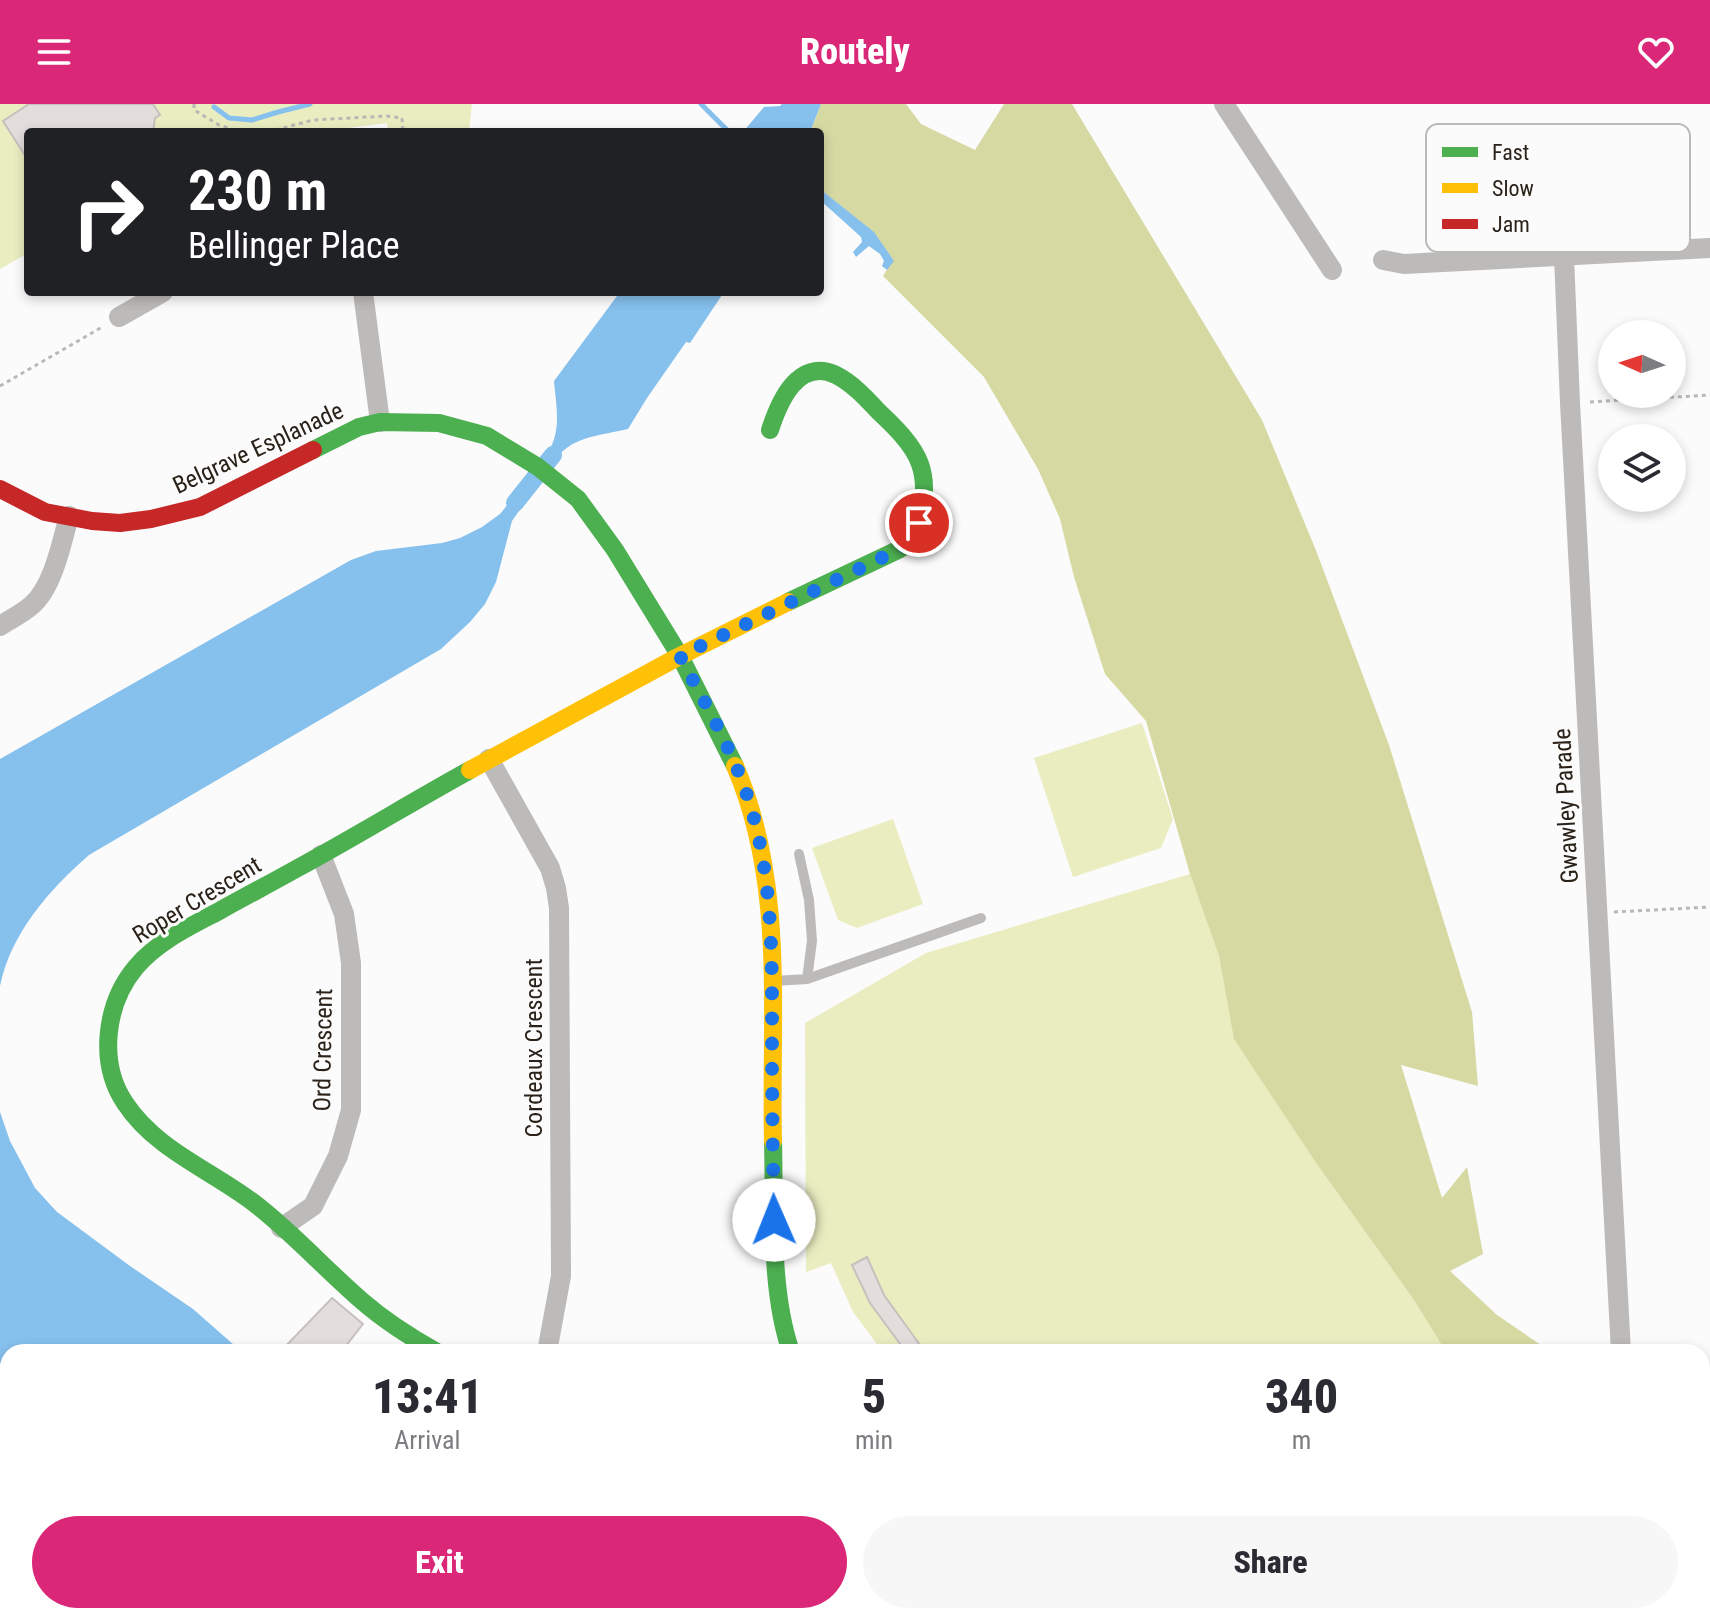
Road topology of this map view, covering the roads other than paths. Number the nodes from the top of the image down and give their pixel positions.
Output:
1 (1224, 104) edge
2 (1710, 248) edge
3 (1690, 249) edge
4 (1637, 252) edge
5 (1564, 256) junction
6 (1383, 260) dead end
7 (1332, 270) dead end
8 (156, 296) edge
9 (364, 296) edge
10 (119, 317) road end
11 (380, 422) junction
12 (770, 430) dead end
13 (0, 489) edge
14 (69, 516) junction
15 (0, 626) edge
16 (680, 656) junction
17 (489, 759) junction
18 (799, 854) dead end
19 (321, 855) junction
20 (981, 918) dead end
21 (807, 979) junction
22 (772, 981) junction
23 (281, 1228) junction
24 (422, 1344) edge
25 (548, 1344) edge
26 (788, 1344) edge
27 (1621, 1344) edge

1 - 7 street
2 - 3 street
4 - 5 street
5 - 6 street
5 - 27 street, Gwawley Parade
8 - 10 street
9 - 11 street
11 - 14 street, Belgrave Esplanade
11 - 16 street, Belgrave Esplanade
12 - 16 street, Roper Crescent
13 - 14 street, Belgrave Esplanade
14 - 15 street
16 - 17 street, Roper Crescent
16 - 22 street, Belgrave Esplanade
17 - 19 street, Roper Crescent
17 - 25 street, Cordeaux Crescent
18 - 21 lane
19 - 23 street, Ord Crescent
19 - 23 street, Roper Crescent
20 - 21 lane
21 - 22 lane
22 - 26 street, Belgrave Esplanade
23 - 24 street, Roper Crescent

